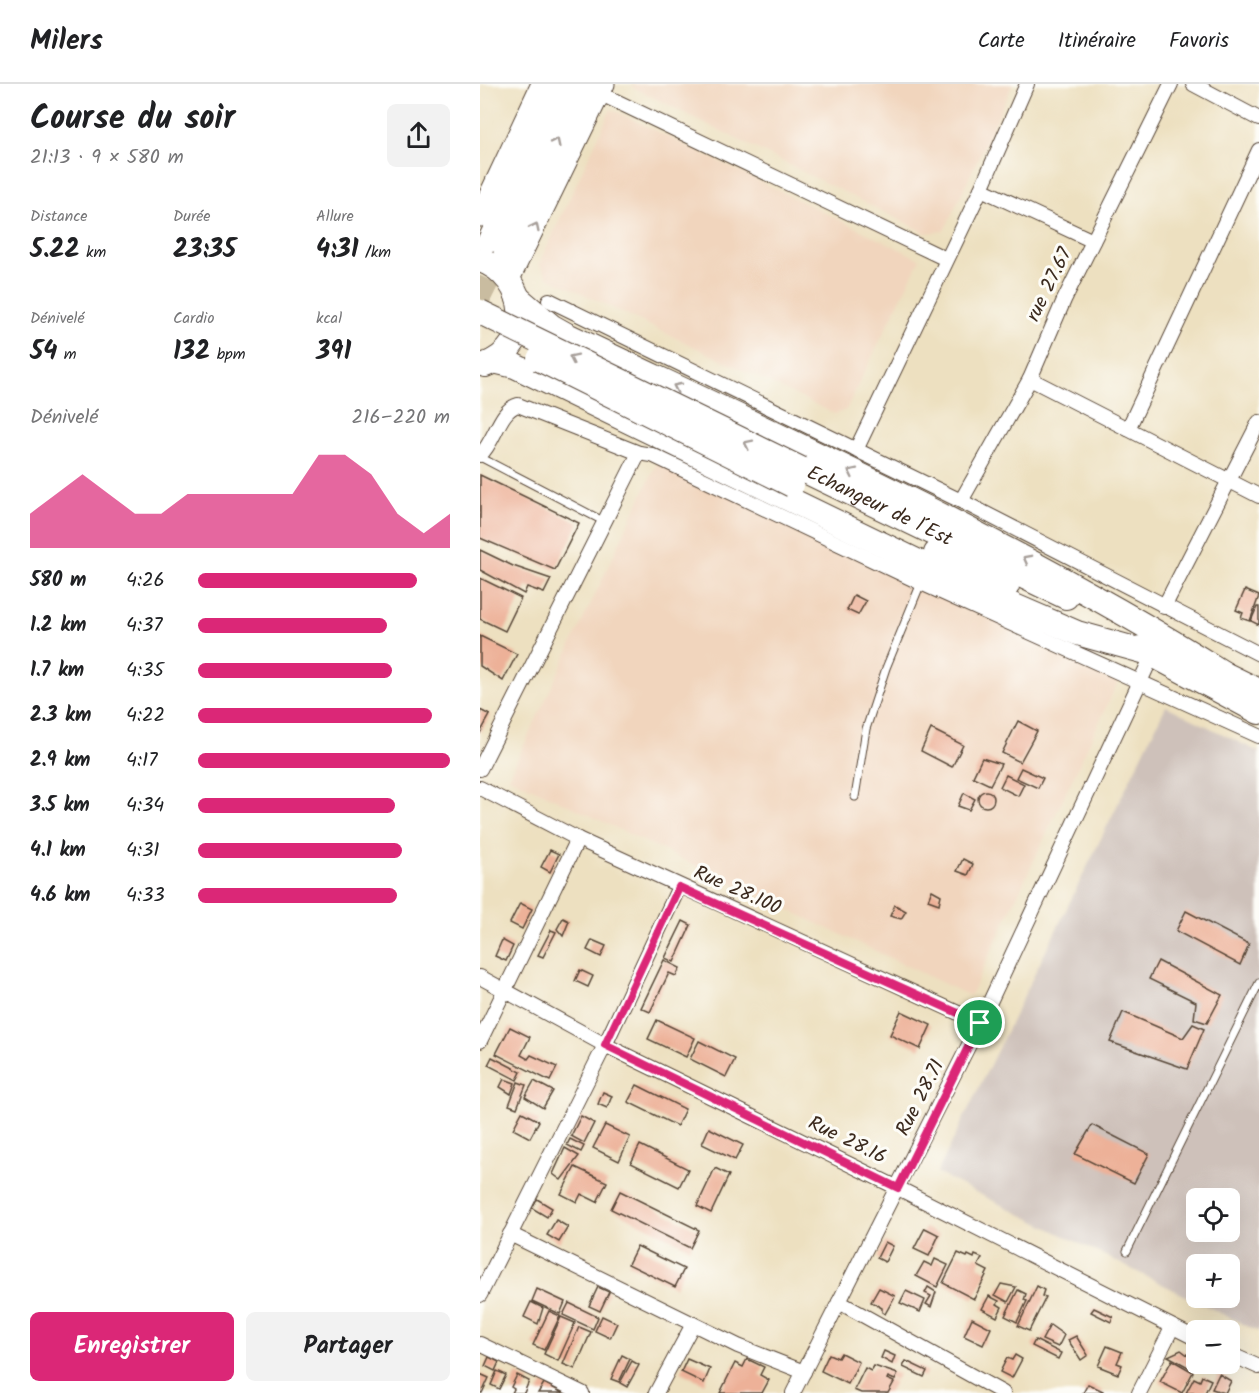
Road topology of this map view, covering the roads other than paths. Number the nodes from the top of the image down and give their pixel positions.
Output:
1 (542, 84) edge
2 (563, 84) edge
3 (1027, 84) edge
4 (1171, 84) edge
5 (1193, 84) edge
6 (596, 87) edge
7 (1259, 119) edge
8 (1259, 150) edge
9 (981, 189) junction
10 (480, 216) edge
11 (1093, 241) junction
12 (490, 251) edge
13 (946, 260) junction
14 (514, 289) junction
15 (549, 300) dead end
16 (480, 312) edge
17 (480, 330) edge
18 (485, 365) edge
19 (1030, 379) junction
20 (1259, 422) edge
21 (1128, 429) junction
22 (856, 450) junction
23 (639, 453) junction
24 (480, 456) edge
25 (796, 477) junction
26 (1230, 482) junction
27 (1259, 496) edge
28 (961, 501) junction
29 (605, 522) junction
30 (921, 583) junction
31 (1164, 607) junction
32 (1153, 654) junction
33 (1259, 654) edge
34 (1142, 681) junction
35 (1238, 686) edge
36 (1259, 712) edge
37 (1259, 736) edge
38 (480, 769) edge
39 (480, 788) edge
40 (855, 797) dead end
41 (578, 839) junction
42 (679, 887) junction
43 (480, 977) edge
44 (1259, 982) edge
45 (505, 988) junction
46 (980, 1023) junction
47 (480, 1041) edge
48 (605, 1045) junction
49 (898, 1188) junction
50 (510, 1234) junction
51 (1127, 1251) dead end
52 (480, 1295) edge
53 (839, 1302) junction
54 (693, 1324) junction
55 (1172, 1328) junction
56 (1186, 1334) edge
57 (480, 1344) edge
58 (1240, 1358) edge
59 (1259, 1367) edge
60 (804, 1372) junction
61 (582, 1393) edge
62 (656, 1393) edge
63 (793, 1393) edge
64 (1004, 1393) edge
65 (1139, 1393) edge

1 - 10 main road
2 - 12 main road
3 - 9 street
4 - 11 street, rue 27.67
5 - 7 street
12 -> 6 main road
6 - 13 street
14 -> 6 main road
8 - 21 street
9 - 11 street
9 - 13 street
11 - 19 street, rue 27.67
12 - 14 highway
13 - 22 street
14 - 18 highway
35 -> 14 highway
15 - 22 street
25 -> 16 highway, Echangeur de l´Est, bridge
17 - 25 highway, Echangeur de l´Est, bridge
18 - 32 highway
19 - 21 street
19 - 28 street, rue 27.67
20 - 26 street
21 - 26 street
22 - 28 street
23 - 24 street
23 - 29 street
23 - 30 street
24 - 29 lane
25 - 32 highway, Echangeur de l´Est
25 - 35 highway, Echangeur de l´Est
26 - 27 street
26 - 31 street
28 - 31 street
29 - 38 street
30 - 34 street
30 - 40 lane
31 - 33 street
32 - 34 street, Rue 28.71
32 - 35 highway, Echangeur de l´Est
34 - 37 street
34 - 46 street, Rue 28.71
35 - 36 highway
39 - 41 street, Rue 28.100
41 - 42 street, Rue 28.100
41 - 45 street
42 - 46 street, Rue 28.100
42 - 48 street
43 - 45 street, Rue 28.16
44 - 51 lane
45 - 47 street
45 - 48 street, Rue 28.16
46 - 49 street, Rue 28.71
48 - 49 street, Rue 28.16
48 - 50 street
49 - 53 street, Rue 28.71
49 - 55 street, Rue 28.16
50 - 52 street
50 - 54 street
53 - 60 street, Rue 28.71
53 - 64 street
54 - 60 street
54 - 62 street
55 - 56 street, Rue 28.16
55 - 65 street
57 - 61 street
58 - 59 street
60 - 63 street, Rue 28.71

